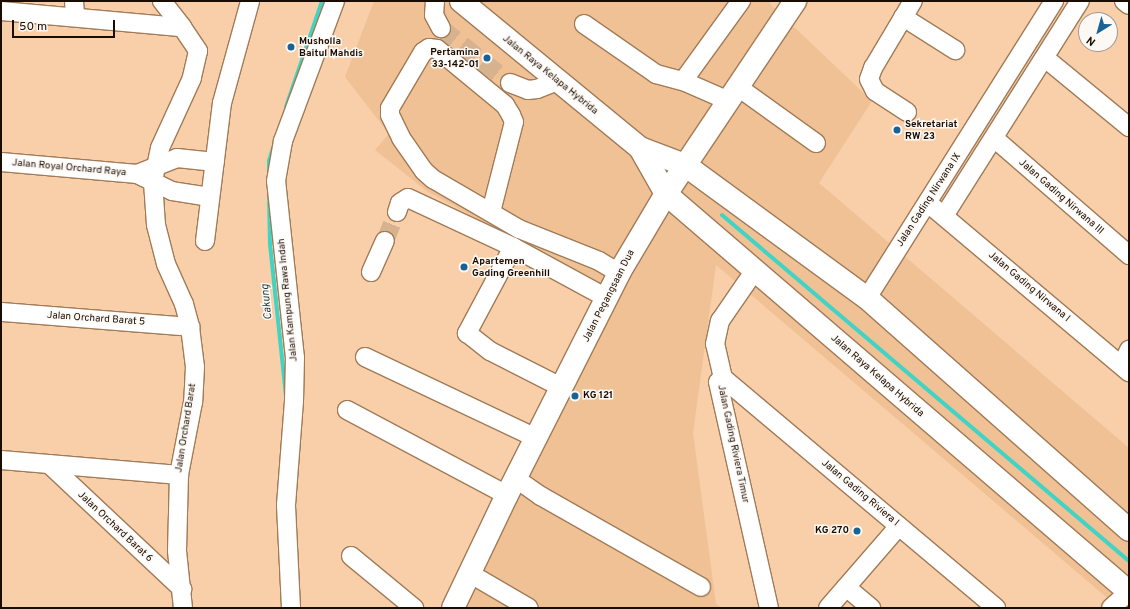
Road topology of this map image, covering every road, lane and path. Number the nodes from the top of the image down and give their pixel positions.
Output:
1 (162, 1) edge
2 (250, 1) edge
3 (335, 1) edge
4 (435, 1) edge
5 (461, 1) edge
6 (741, 1) edge
7 (795, 1) edge
8 (914, 1) edge
9 (1054, 1) edge
10 (1080, 1) edge
11 (1124, 1) edge
12 (1129, 6) edge
13 (74, 9) edge
14 (1, 12) edge
15 (903, 17) junction
16 (584, 24) dead end
17 (182, 27) junction
18 (441, 28) tunnel mouth
19 (955, 50) dead end
20 (1045, 58) junction
21 (558, 81) junction
22 (683, 81) junction
23 (510, 82) tunnel mouth
24 (733, 94) junction
25 (907, 112) dead end
26 (1129, 127) edge
27 (994, 138) junction
28 (816, 143) dead end
29 (640, 148) junction
30 (1, 162) edge
31 (215, 162) junction
32 (685, 165) junction
33 (155, 174) junction
34 (709, 184) junction
35 (666, 194) junction
36 (210, 196) junction
37 (928, 203) junction
38 (397, 212) tunnel mouth
39 (491, 212) junction
40 (690, 213) junction
41 (653, 215) junction
42 (944, 216) junction
43 (707, 228) junction
44 (205, 241) dead end
45 (385, 241) tunnel mouth
46 (513, 247) junction
47 (1129, 255) edge
48 (755, 270) junction
49 (371, 272) dead end
50 (619, 273) junction
51 (607, 298) junction
52 (867, 298) junction
53 (1, 312) edge
54 (190, 327) junction
55 (365, 357) dead end
56 (1127, 362) edge
57 (723, 378) junction
58 (563, 388) junction
59 (347, 410) dead end
60 (536, 438) junction
61 (1, 460) edge
62 (49, 464) junction
63 (179, 475) junction
64 (511, 487) junction
65 (899, 526) junction
66 (1129, 530) edge
67 (351, 556) dead end
68 (469, 573) junction
69 (701, 587) dead end
70 (846, 587) junction
71 (182, 589) junction
72 (1129, 592) edge
73 (182, 608) edge
74 (291, 608) edge
75 (414, 608) edge
76 (453, 608) edge
77 (530, 608) edge
78 (769, 608) edge
79 (828, 608) edge
80 (871, 608) edge
81 (996, 608) edge
82 (1111, 608) edge

1 - 17 street, Jalan Orchard Barat
2 - 31 street
3 - 74 street, Jalan Kampung Rawa Indah
4 - 18 street
5 - 21 main road, Jalan Raya Kelapa Hybrida
6 - 22 street
7 - 24 main road, Jalan Pegangsaan Dua
8 - 15 street
9 - 37 street, Jalan Gading Nirwana IX
10 - 20 street, Jalan Gading Nirwana IX
11 - 12 street
13 - 14 street
13 - 17 street
15 - 19 street
15 - 25 street
16 - 22 street
17 - 33 street, Jalan Orchard Barat
20 - 26 street
20 - 27 street, Jalan Gading Nirwana IX
21 - 23 street
21 - 29 main road, Jalan Raya Kelapa Hybrida
22 - 24 street
24 - 28 street
24 - 32 main road, Jalan Pegangsaan Dua
27 - 42 street, Jalan Gading Nirwana IX
27 - 47 street, Jalan Gading Nirwana III
29 - 32 main road, Jalan Raya Kelapa Hybrida
29 - 35 main road, Jalan Raya Kelapa Hybrida
30 - 33 street, Jalan Royal Orchard Raya
31 - 33 street
31 - 36 street
32 - 34 main road, Jalan Raya Kelapa Hybrida
32 - 35 main road, Jalan Pegangsaan Dua
33 - 36 street, Jalan Royal Orchard Raya
33 - 54 street, Jalan Orchard Barat
34 - 40 main road
34 - 52 main road, Jalan Raya Kelapa Hybrida
35 - 40 main road, Jalan Raya Kelapa Hybrida
35 - 41 main road, Jalan Pegangsaan Dua
36 - 44 street
37 - 42 street, Jalan Gading Nirwana I
37 - 52 street, Jalan Gading Nirwana IX
38 - 46 street
39 - 39 street
39 - 50 street
40 - 43 main road, Jalan Raya Kelapa Hybrida
41 - 43 main road
41 - 50 main road, Jalan Pegangsaan Dua
42 - 56 street, Jalan Gading Nirwana I
43 - 48 main road, Jalan Raya Kelapa Hybrida
45 - 49 street
46 - 51 street
46 - 58 street
48 - 57 street, Jalan Gading Riviera Timur
48 - 72 main road, Jalan Raya Kelapa Hybrida
50 - 51 main road, Jalan Pegangsaan Dua
51 - 58 main road, Jalan Pegangsaan Dua
52 - 66 main road, Jalan Raya Kelapa Hybrida
53 - 54 street, Jalan Orchard Barat 5
54 - 63 street, Jalan Orchard Barat
55 - 60 street
57 - 65 street, Jalan Gading Riviera I
57 - 78 street, Jalan Gading Riviera Timur
58 - 60 main road, Jalan Pegangsaan Dua
59 - 64 street
60 - 64 main road, Jalan Pegangsaan Dua
61 - 62 street
62 - 63 street
62 - 71 street, Jalan Orchard Barat 6
63 - 71 street, Jalan Orchard Barat
64 - 68 main road, Jalan Pegangsaan Dua
64 - 69 street
65 - 70 street
65 - 81 street, Jalan Gading Riviera I
67 - 75 street
68 - 76 main road, Jalan Pegangsaan Dua
68 - 77 street
70 - 79 street
70 - 80 street
71 - 73 street, Jalan Orchard Barat
72 - 82 street

